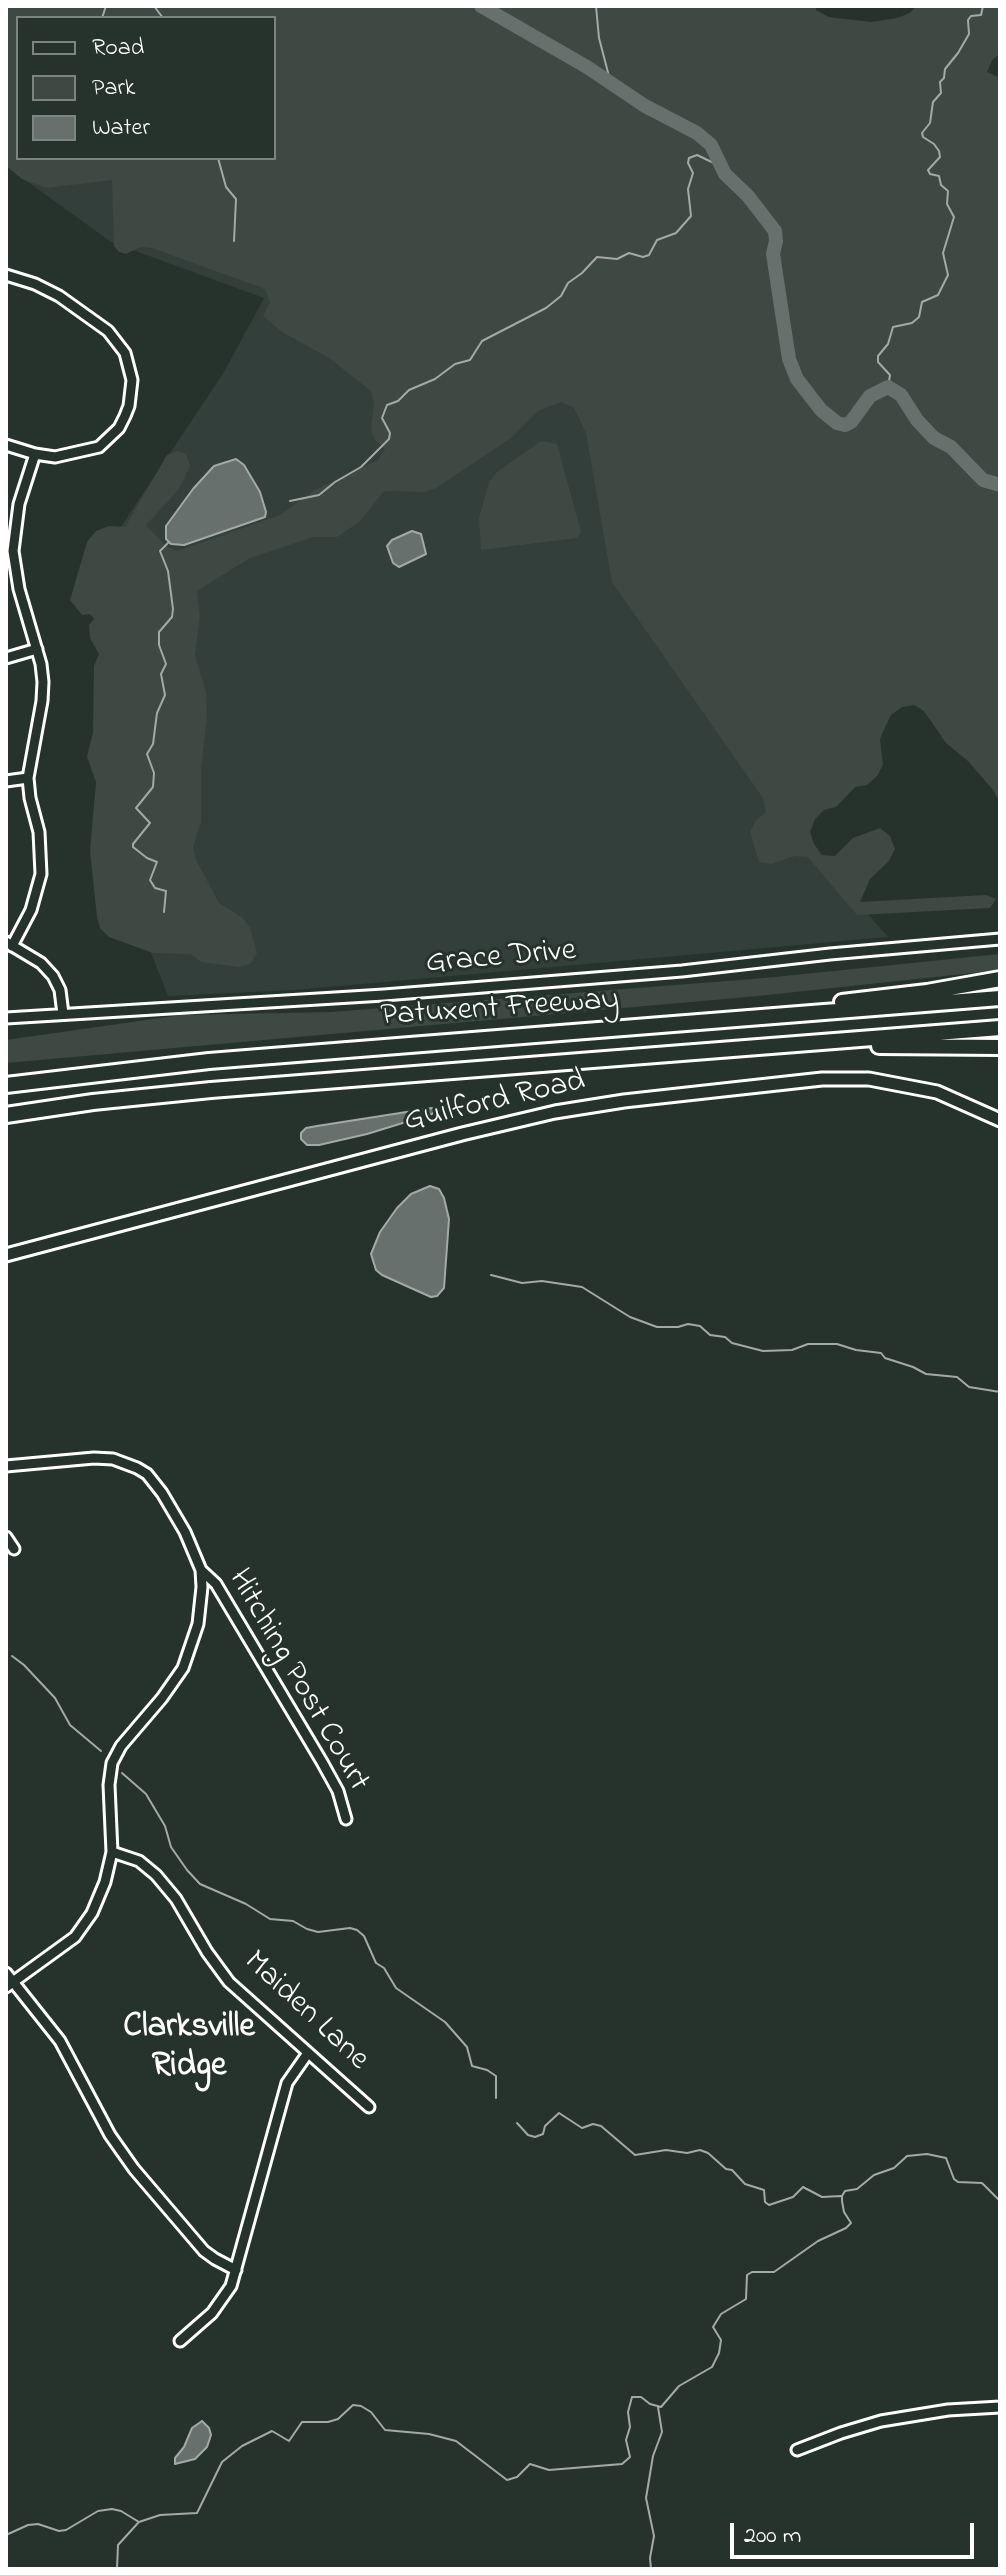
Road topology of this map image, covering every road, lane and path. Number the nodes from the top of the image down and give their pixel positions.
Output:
1 (6, 275) edge
2 (6, 445) edge
3 (35, 454) junction
4 (10, 551) edge
5 (37, 649) junction
6 (6, 658) edge
7 (28, 778) junction
8 (6, 781) edge
9 (1000, 939) edge
10 (9, 944) edge
11 (1000, 979) edge
12 (1000, 998) edge
13 (63, 1014) junction
14 (6, 1018) edge
15 (1000, 1028) edge
16 (571, 1032) junction
17 (1000, 1047) edge
18 (731, 1049) junction
19 (6, 1085) edge
20 (6, 1115) edge
21 (1000, 1120) edge
22 (6, 1255) edge
23 (6, 1466) edge
24 (6, 1537) edge
25 (14, 1549) dead end
26 (201, 1570) junction
27 (346, 1819) dead end
28 (112, 1852) junction
29 (8, 1980) edge
30 (308, 2053) junction
31 (369, 2107) dead end
32 (236, 2270) junction
33 (180, 2341) dead end
34 (1000, 2407) edge
35 (797, 2450) dead end

1 - 3 street
2 - 3 street
3 - 4 street
4 - 5 street
5 - 6 street
5 - 7 street
7 - 8 street
7 - 10 street
9 - 13 street, Grace Drive
10 - 13 street
11 - 16 highway
12 - 16 highway, Patuxent Freeway
13 - 14 street, Grace Drive
15 - 18 highway, Patuxent Freeway
16 - 19 highway, Patuxent Freeway
17 - 18 highway
18 - 20 highway, Patuxent Freeway
21 - 22 main road, Guilford Road
23 - 26 street
24 - 25 street
26 - 27 street, Hitching Post Court
26 - 28 street
28 - 29 street
28 - 30 street, Maiden Lane
29 - 32 street
30 - 31 street, Maiden Lane
30 - 32 street
32 - 33 street
34 - 35 street

